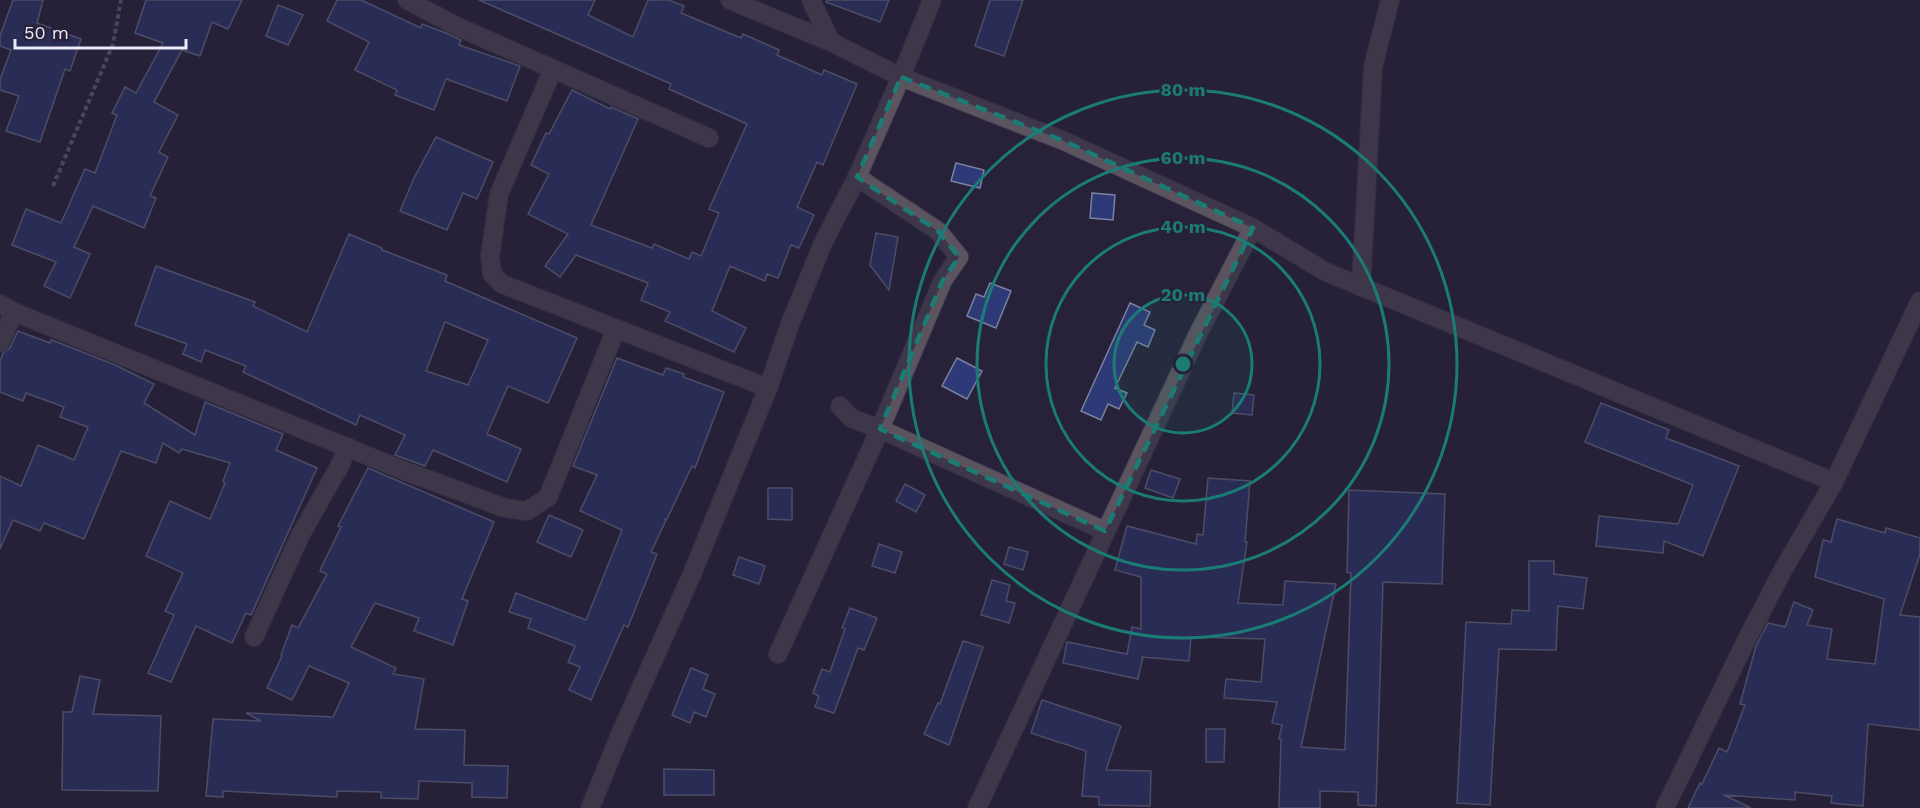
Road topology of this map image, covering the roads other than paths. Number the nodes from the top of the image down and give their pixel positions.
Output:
1 (407, 0) edge
2 (730, 0) edge
3 (811, 0) edge
4 (932, 0) edge
5 (1390, 0) edge
6 (831, 42) junction
7 (553, 69) junction
8 (901, 77) junction
9 (709, 138) dead end
10 (857, 177) junction
11 (1253, 228) junction
12 (1361, 287) junction
13 (1920, 301) edge
14 (7, 308) edge
15 (616, 329) junction
16 (0, 343) edge
17 (768, 388) junction
18 (840, 406) dead end
19 (880, 429) junction
20 (348, 447) junction
21 (1834, 482) junction
22 (1105, 531) junction
23 (254, 637) dead end
24 (778, 654) dead end
25 (590, 808) edge
26 (977, 808) edge
27 (1665, 808) edge

1 - 7 street
2 - 6 street
3 - 6 street
4 - 8 street
5 - 12 street
6 - 8 street
7 - 9 street
7 - 15 street
8 - 10 street
8 - 11 street
10 - 17 street
10 - 19 street
11 - 12 street
11 - 22 street
12 - 21 street
13 - 21 street
14 - 16 street
14 - 20 street
15 - 17 street
15 - 20 street
17 - 25 street
18 - 19 street
19 - 22 street
19 - 24 street
20 - 23 street
21 - 27 street
22 - 26 street

